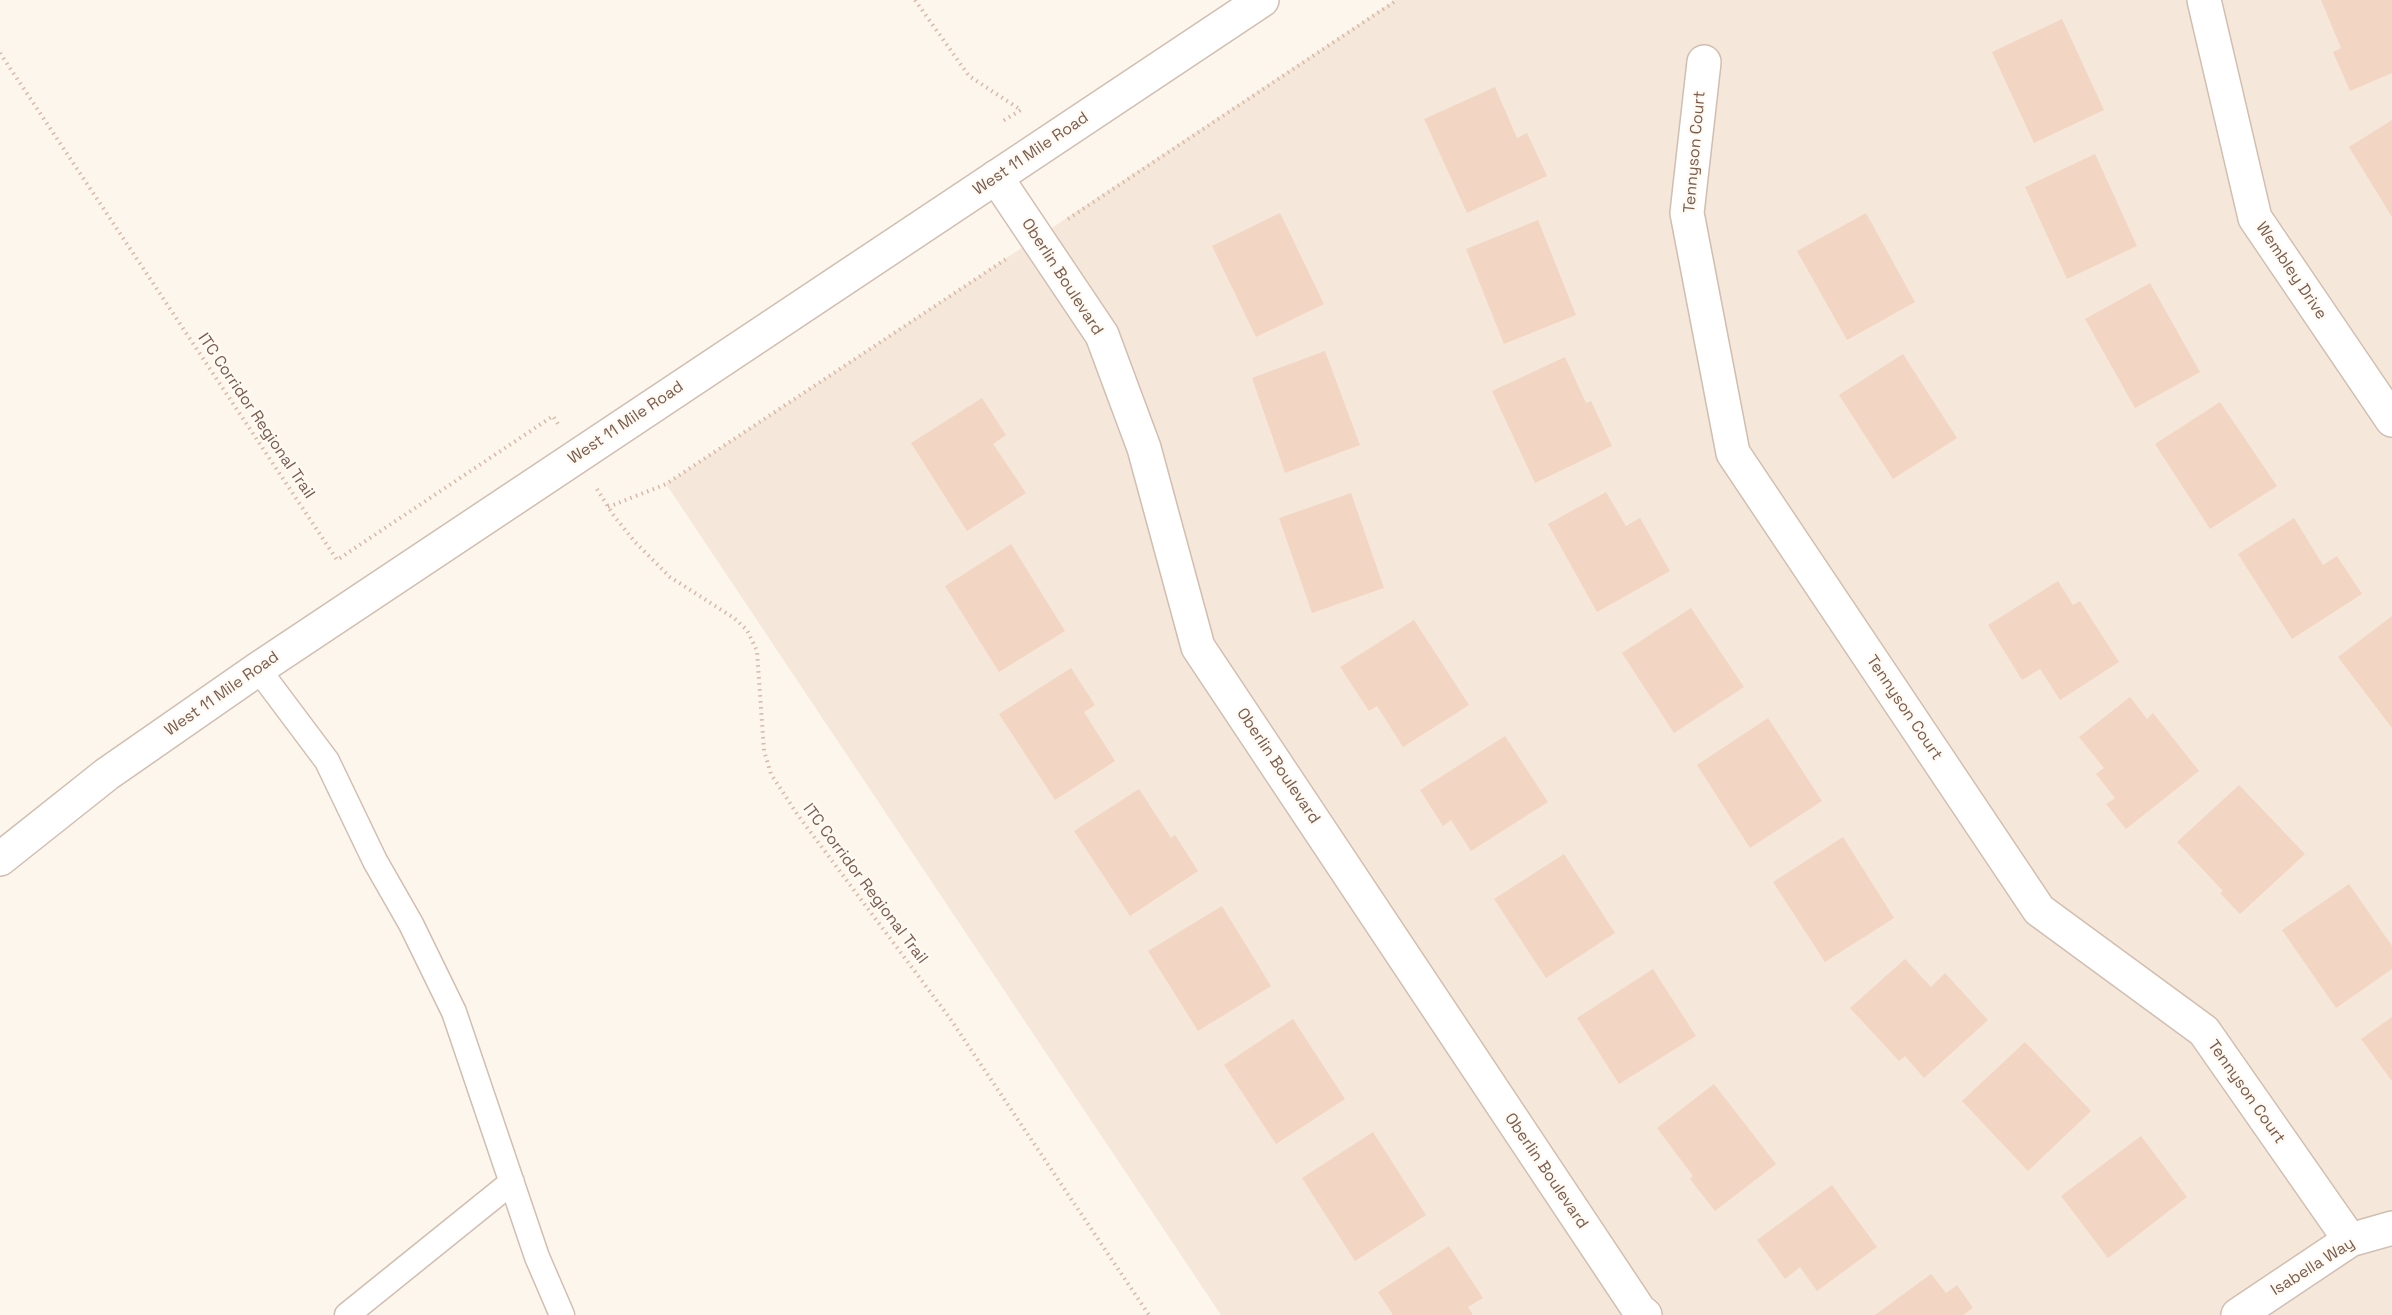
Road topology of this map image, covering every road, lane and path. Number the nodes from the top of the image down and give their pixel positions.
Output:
1 (915, 0) edge
2 (1262, 0) edge
3 (2204, 0) edge
4 (0, 52) edge
5 (1704, 62) dead end
6 (1001, 122) dead end
7 (996, 177) junction
8 (2392, 420) edge
9 (563, 434) dead end
10 (594, 484) dead end
11 (258, 669) junction
12 (0, 859) edge
13 (512, 1182) junction
14 (2392, 1228) edge
15 (2350, 1240) junction
16 (347, 1315) edge
17 (562, 1315) edge
18 (1149, 1315) edge
19 (1645, 1315) edge
20 (2238, 1315) edge

1 - 6 path
2 - 7 street, West 11 Mile Road
3 - 8 street, Wembley Drive
4 - 9 path, ITC Corridor Regional Trail
5 - 15 street, Tennyson Court
7 - 11 street, West 11 Mile Road
7 - 19 street, Oberlin Boulevard
10 - 18 path, ITC Corridor Regional Trail
11 - 12 street, West 11 Mile Road
11 - 13 lane
13 - 16 lane
13 - 17 lane
14 - 15 street, Isabella Way
15 - 20 street, Isabella Way

